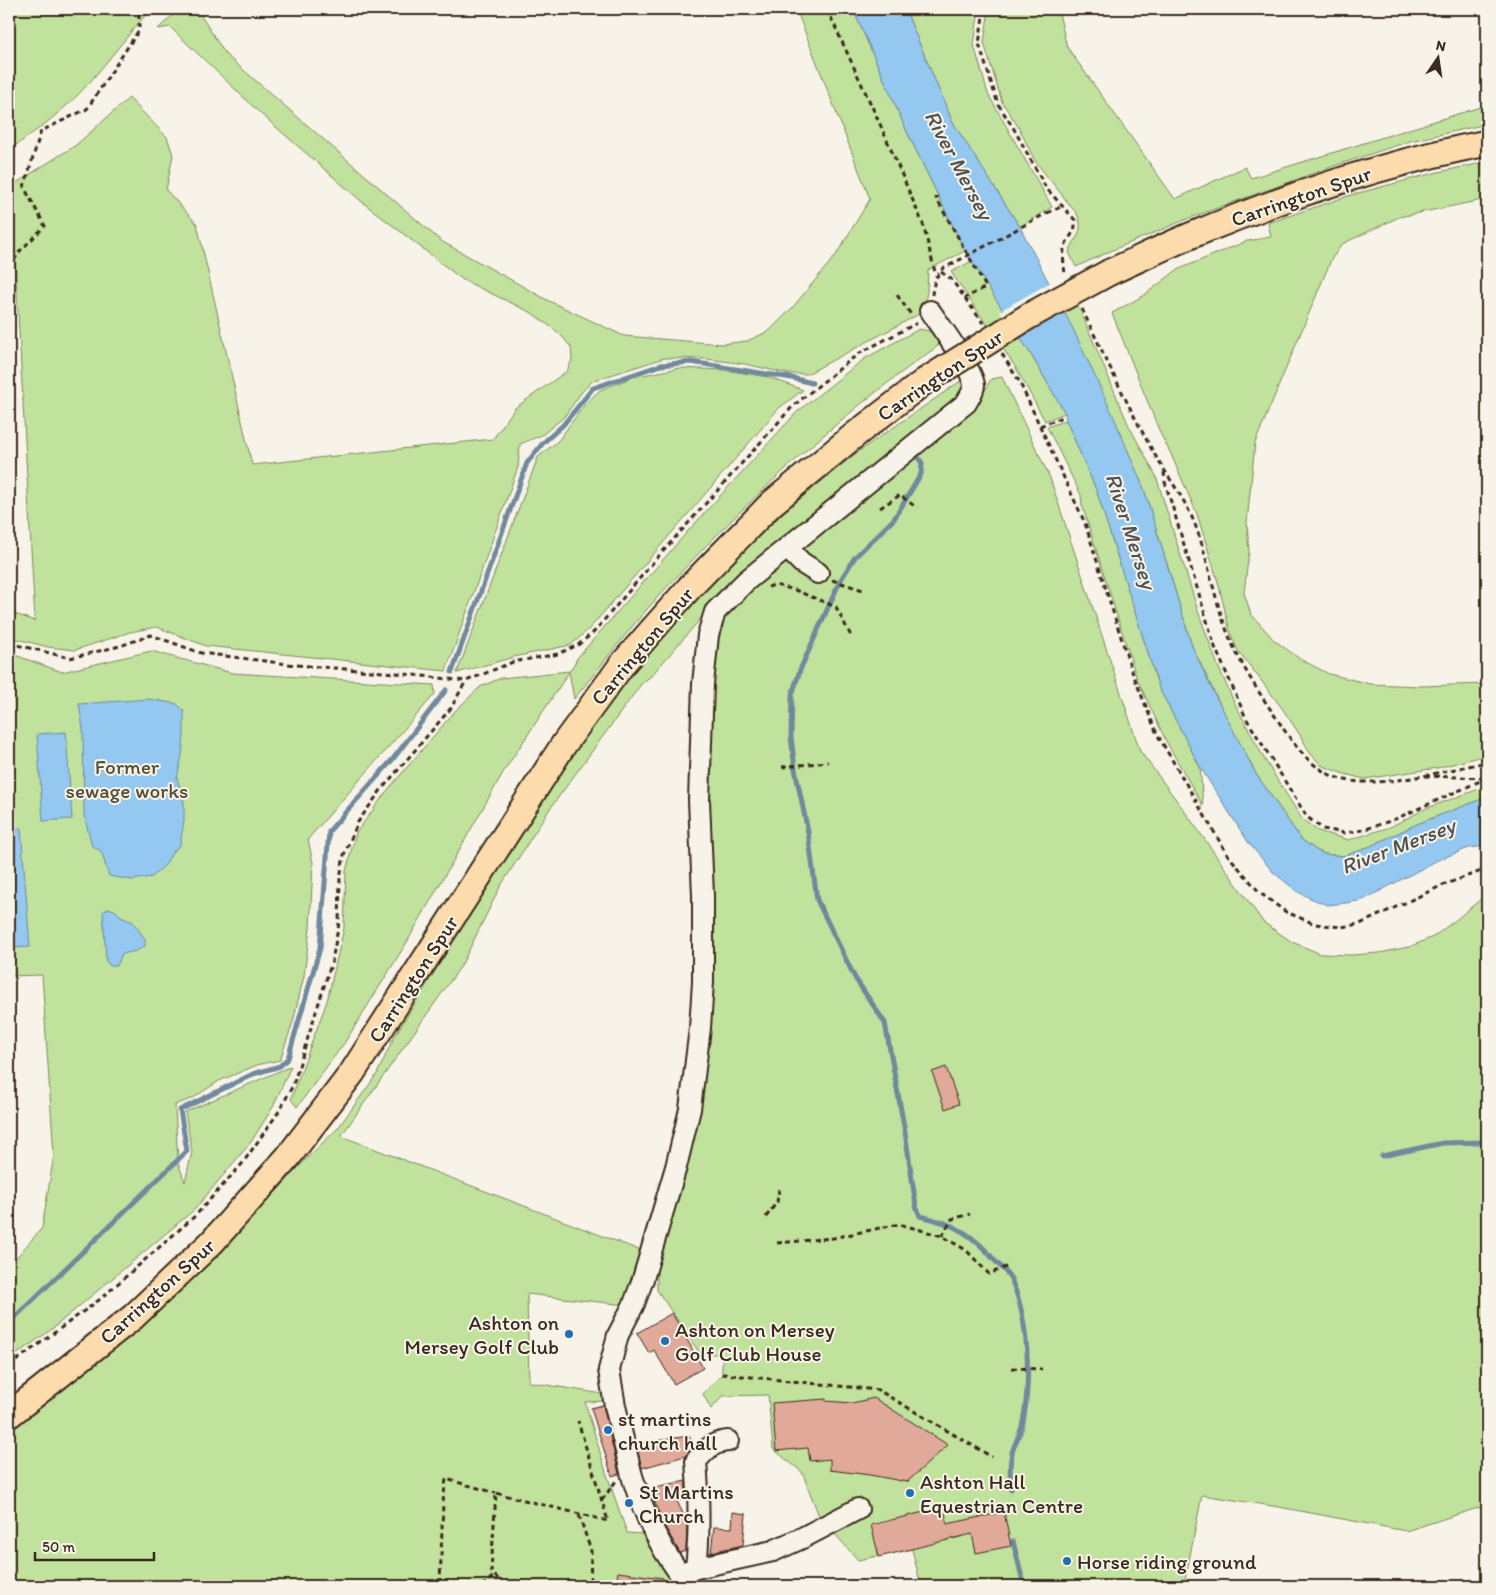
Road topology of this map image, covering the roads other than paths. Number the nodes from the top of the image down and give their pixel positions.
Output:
1 (1487, 143) edge
2 (923, 317) road end
3 (787, 548) junction
4 (825, 577) road end
5 (9, 1415) edge
6 (728, 1441) dead end
7 (858, 1509) dead end
8 (688, 1576) edge

1 - 5 main road, Carrington Spur, bridge
2 - 3 street
3 - 4 street
3 - 8 street
6 - 8 street
7 - 8 street

